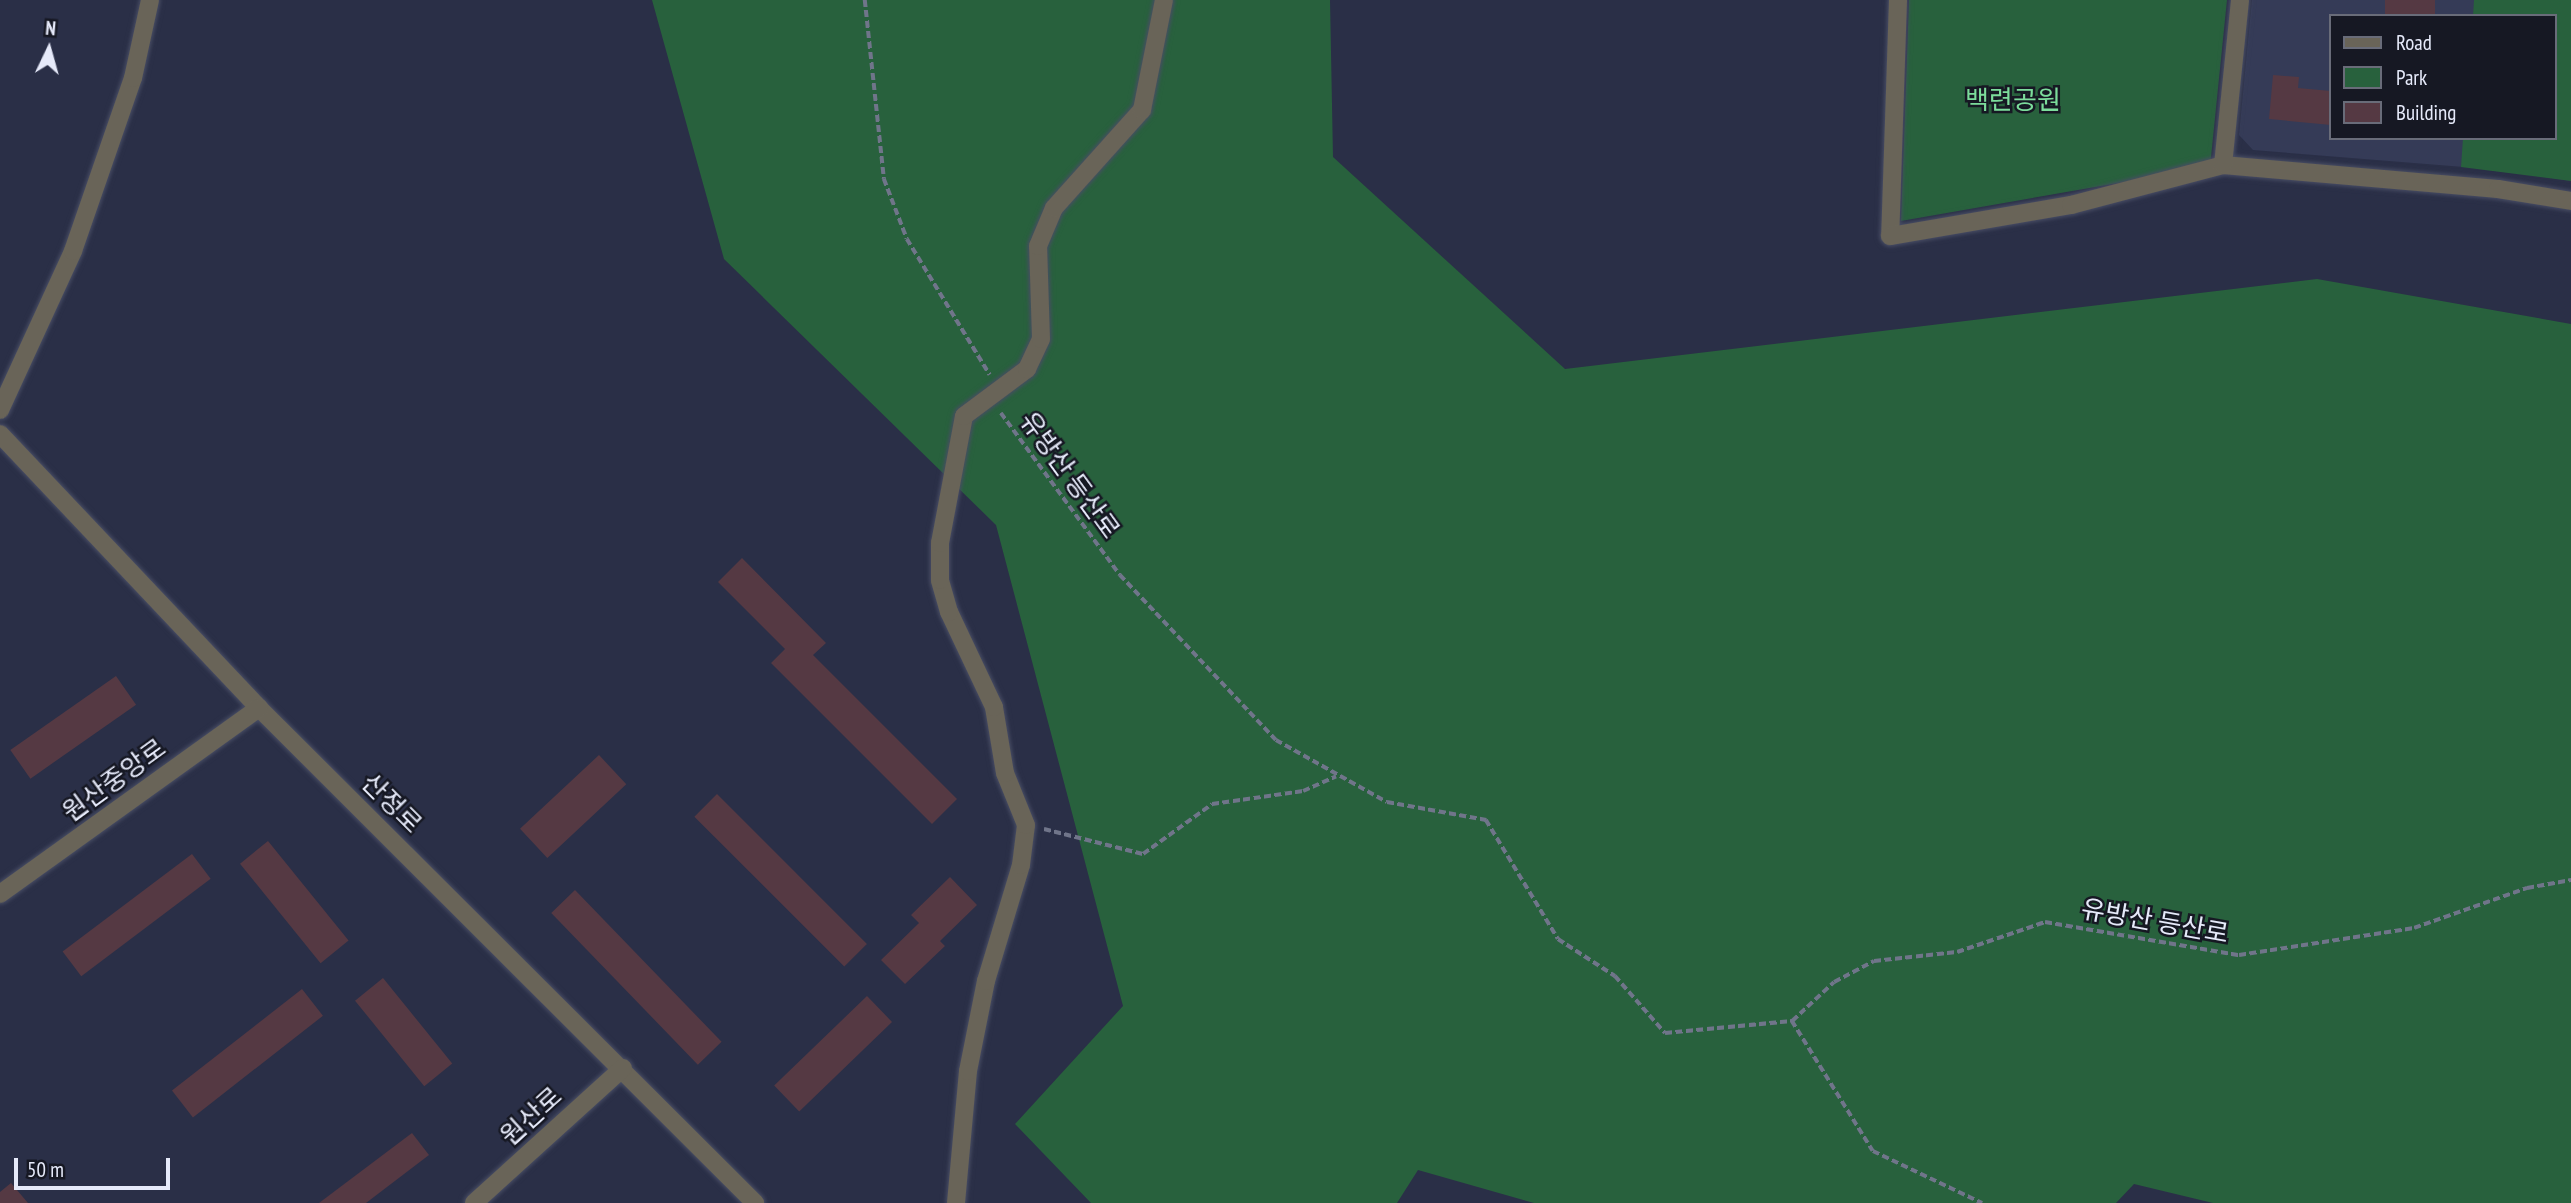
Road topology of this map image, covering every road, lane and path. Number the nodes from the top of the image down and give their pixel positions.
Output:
1 (150, 0) edge
2 (865, 0) edge
3 (1164, 0) edge
4 (1898, 0) edge
5 (2240, 0) edge
6 (2223, 165) junction
7 (2571, 201) edge
8 (995, 393) junction
9 (0, 411) edge
10 (0, 434) edge
11 (259, 708) junction
12 (1336, 776) junction
13 (1026, 825) junction
14 (2571, 880) edge
15 (0, 894) edge
16 (1792, 1021) junction
17 (623, 1068) junction
18 (474, 1203) edge
19 (755, 1203) edge
20 (956, 1203) edge
21 (1982, 1203) edge

1 - 9 street
2 - 8 path, 유방산 등산로
3 - 8 street
4 - 6 street
5 - 6 street
6 - 7 street
8 - 12 path, 유방산 등산로
8 - 13 street
10 - 11 street, 산정로
11 - 15 street, 원산중앙로
11 - 17 street, 산정로
12 - 13 path
12 - 16 path, 유방산 등산로
13 - 20 street
14 - 16 path, 유방산 등산로
16 - 21 path
17 - 18 street, 원산로
17 - 19 street, 산정로

